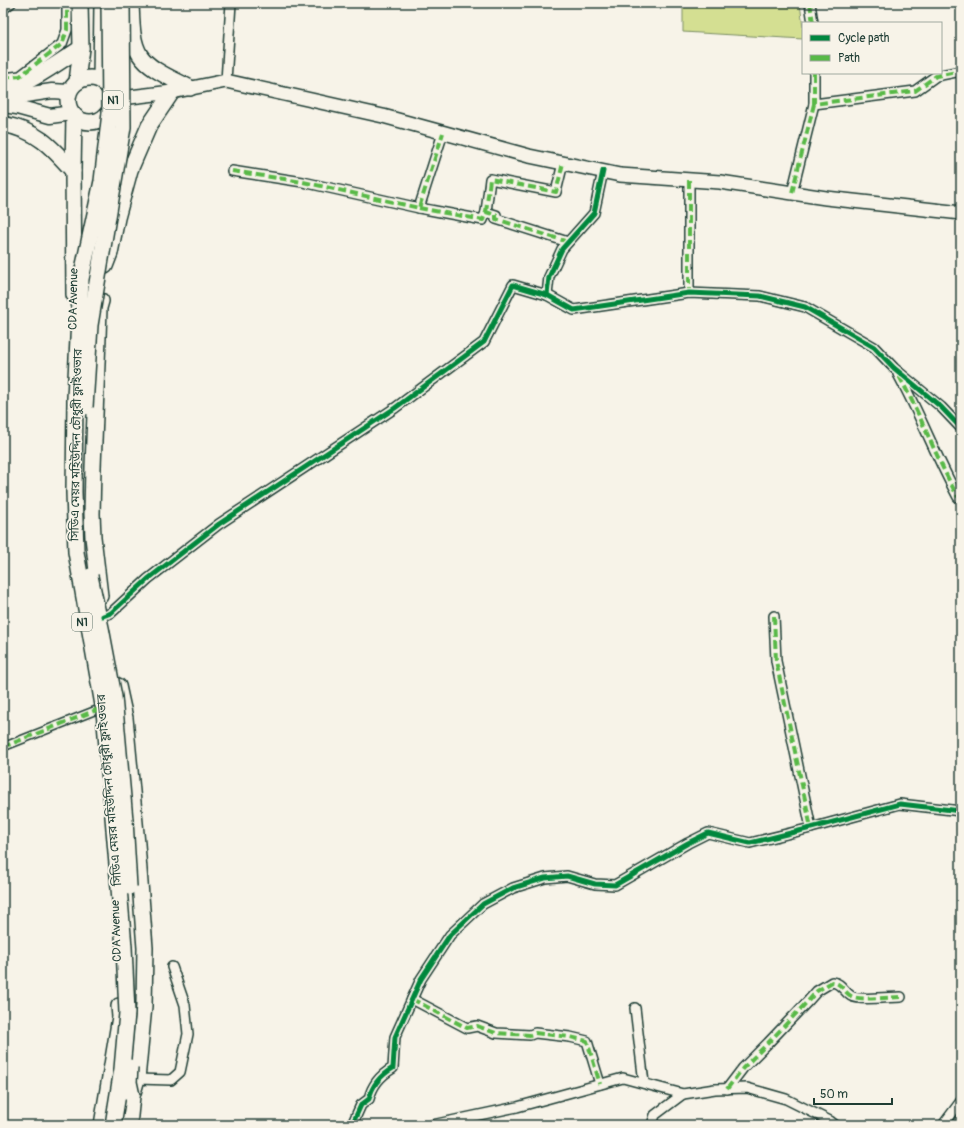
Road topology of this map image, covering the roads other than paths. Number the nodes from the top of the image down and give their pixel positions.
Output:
1 (11, 3) edge
2 (67, 3) edge
3 (80, 3) edge
4 (91, 3) edge
5 (102, 3) edge
6 (109, 3) edge
7 (122, 3) edge
8 (131, 3) edge
9 (231, 3) edge
10 (810, 3) edge
11 (3, 9) edge
12 (813, 22) edge
13 (86, 48) junction
14 (961, 71) edge
15 (814, 74) edge
16 (3, 78) edge
17 (99, 79) junction
18 (226, 81) junction
19 (171, 85) junction
20 (73, 87) junction
21 (190, 88) joint
22 (3, 93) edge
23 (113, 99) junction
24 (814, 104) junction
25 (3, 105) edge
26 (73, 114) junction
27 (101, 119) junction
28 (3, 124) edge
29 (443, 133) junction
30 (563, 163) junction
31 (73, 171) junction
32 (232, 171) dead end
33 (603, 171) junction
34 (689, 180) junction
35 (792, 193) junction
36 (419, 208) junction
37 (486, 212) junction
38 (961, 213) edge
39 (568, 242) junction
40 (105, 266) junction
41 (689, 293) junction
42 (547, 295) junction
43 (894, 368) junction
44 (961, 428) edge
45 (958, 496) dead end
46 (103, 616) junction
47 (774, 616) dead end
48 (99, 709) junction
49 (3, 747) edge
50 (961, 811) edge
51 (811, 828) junction
52 (172, 967) dead end
53 (901, 997) dead end
54 (412, 999) junction
55 (635, 1008) dead end
56 (137, 1079) junction
57 (644, 1083) junction
58 (600, 1084) junction
59 (727, 1089) junction
60 (683, 1094) junction
61 (132, 1096) junction
62 (961, 1101) edge
63 (102, 1125) edge
64 (113, 1125) edge
65 (129, 1125) edge
66 (352, 1125) edge
67 (432, 1125) edge
68 (652, 1125) edge
69 (835, 1125) edge
70 (943, 1125) edge

1 - 11 street
2 - 16 street
3 - 13 highway, N1
4 - 13 highway, N1
5 - 17 highway
6 - 64 highway, সিডিএ মেয়র মহিউদ্দিন চৌধুরী ফ্লাইওভার, bridge
7 - 61 highway, bridge
8 - 19 highway
9 - 18 street
10 - 12 street
13 - 17 highway, N1
13 - 20 highway, N1
13 - 22 highway
14 - 24 street
15 - 24 street
17 - 20 highway, N1
17 - 23 highway, N1
18 - 21 main road
18 - 29 main road
19 - 21 highway
19 - 23 main road
19 - 40 highway
20 - 22 main road
20 - 26 highway, N1
23 - 27 highway, N1
24 - 35 street
25 - 26 main road
26 - 27 highway, N1
26 - 31 highway, CDA Avenue / N1
27 - 40 highway, N1
28 - 31 highway
29 - 30 main road
29 - 36 street
30 - 33 main road
30 - 37 street
31 - 48 highway, CDA Avenue / N1
32 - 36 street
33 - 34 main road
33 - 39 street
34 - 35 main road
34 - 41 street
35 - 38 main road
36 - 37 street
37 - 39 street
39 - 42 street
40 - 46 highway, N1
41 - 42 street
41 - 43 street
42 - 46 street
43 - 44 street
43 - 45 street
46 - 56 highway, N1
47 - 51 street
48 - 49 street
48 - 63 highway, CDA Avenue / N1
50 - 51 street
51 - 54 street
52 - 56 street
53 - 59 street
54 - 58 street
54 - 66 street
55 - 57 street
56 - 61 highway, N1
57 - 58 street
57 - 60 street
58 - 67 street
59 - 60 street
59 - 69 street
60 - 68 street
61 - 65 highway, N1
62 - 70 street

